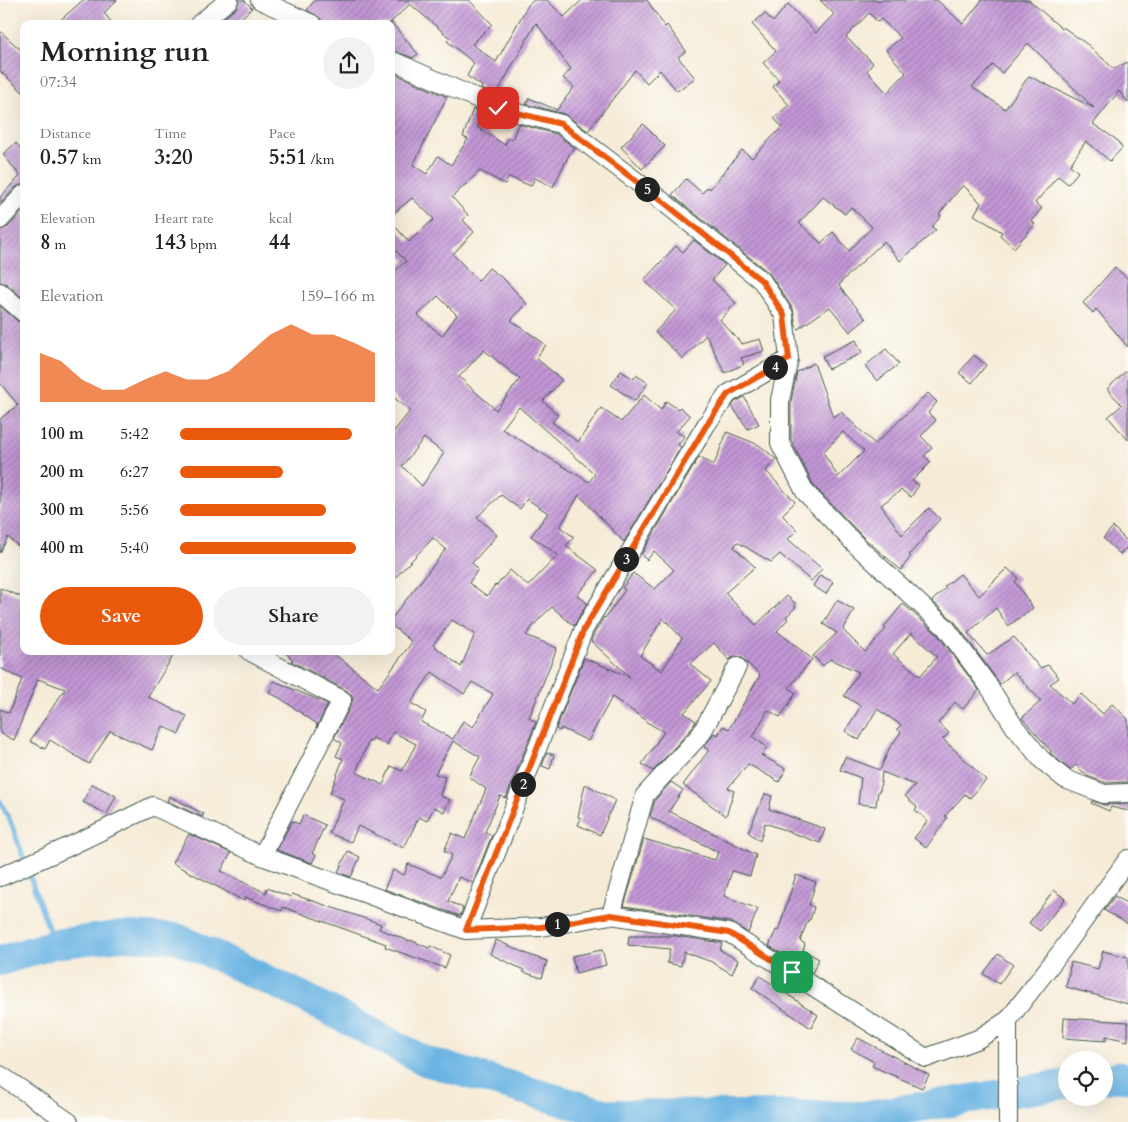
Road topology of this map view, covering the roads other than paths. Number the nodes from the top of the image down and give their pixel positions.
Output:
1 (229, 0) edge
2 (260, 0) edge
3 (204, 20) edge
4 (303, 20) edge
5 (395, 62) edge
6 (20, 198) edge
7 (0, 220) edge
8 (0, 292) edge
9 (20, 310) edge
10 (789, 359) junction
11 (257, 655) edge
12 (737, 667) dead end
13 (1128, 793) edge
14 (262, 856) junction
15 (1128, 859) edge
16 (0, 877) edge
17 (611, 915) junction
18 (466, 930) junction
19 (1008, 1027) junction
20 (0, 1075) edge
21 (69, 1122) edge
22 (1008, 1122) edge

1 - 3 street
2 - 4 street
5 - 10 street
6 - 7 street
8 - 9 street
10 - 13 street
10 - 18 street
11 - 14 street
12 - 17 street
14 - 16 street
14 - 18 street
15 - 19 street
17 - 18 street
17 - 19 street
19 - 22 street
20 - 21 street

